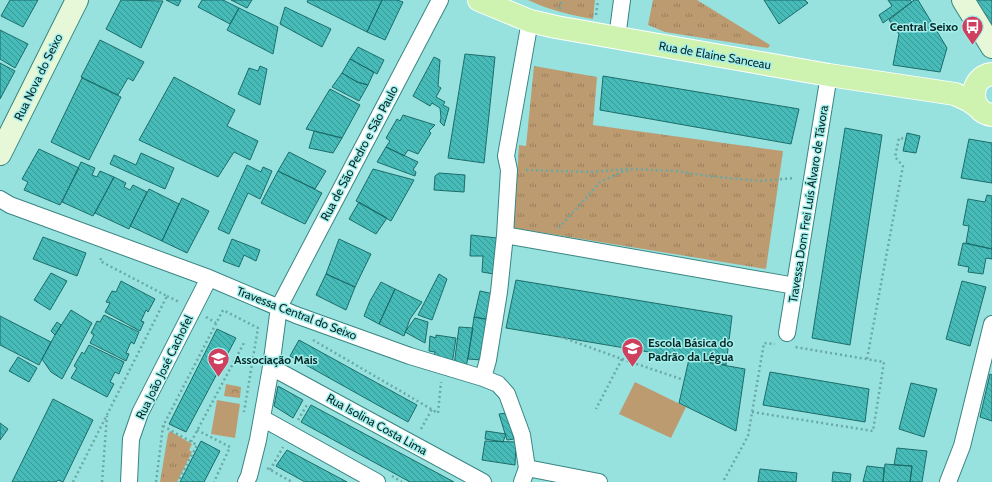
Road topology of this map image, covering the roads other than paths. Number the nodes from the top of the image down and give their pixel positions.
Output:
1 (77, 0) edge
2 (440, 0) edge
3 (479, 0) edge
4 (622, 0) edge
5 (963, 0) edge
6 (530, 21) junction
7 (617, 38) junction
8 (992, 47) edge
9 (986, 73) edge
10 (829, 75) junction
11 (955, 94) junction
12 (985, 111) edge
13 (0, 154) edge
14 (0, 199) edge
15 (505, 235) junction
16 (209, 278) junction
17 (795, 286) junction
18 (279, 307) junction
19 (992, 324) edge
20 (786, 339) road end
21 (271, 367) junction
22 (483, 378) junction
23 (262, 418) junction
24 (524, 475) edge
25 (258, 477) edge
26 (129, 482) edge
27 (377, 482) edge
28 (483, 482) edge
29 (599, 482) edge
30 (948, 482) edge

1 - 13 main road, Rua Nova do Seixo
2 - 18 street, Rua de São Pedro e São Paulo
3 - 6 main road, Rua de Elaine Sanceau
4 - 7 street
5 - 8 main road
6 - 7 main road, Rua de Elaine Sanceau
6 - 15 street
7 - 10 main road, Rua de Elaine Sanceau
9 - 11 main road
9 - 12 main road
10 - 11 main road, Rua de Elaine Sanceau
10 - 17 street, Travessa Dom Frei Luís Álvaro de Távora
11 - 12 main road, Rua de Elaine Sanceau
14 - 16 street, Travessa Central do Seixo
15 - 17 street
15 - 22 street
16 - 18 street, Travessa Central do Seixo
16 - 26 street, Rua João José Cachofel
17 - 20 street, Travessa Dom Frei Luís Álvaro de Távora
18 - 21 street
18 - 22 street, Travessa Central do Seixo
19 - 30 street
21 - 23 street
21 - 28 street, Rua Isolina Costa Lima
22 - 24 street, Travessa Central do Seixo
23 - 25 street
23 - 27 street
24 - 29 street

